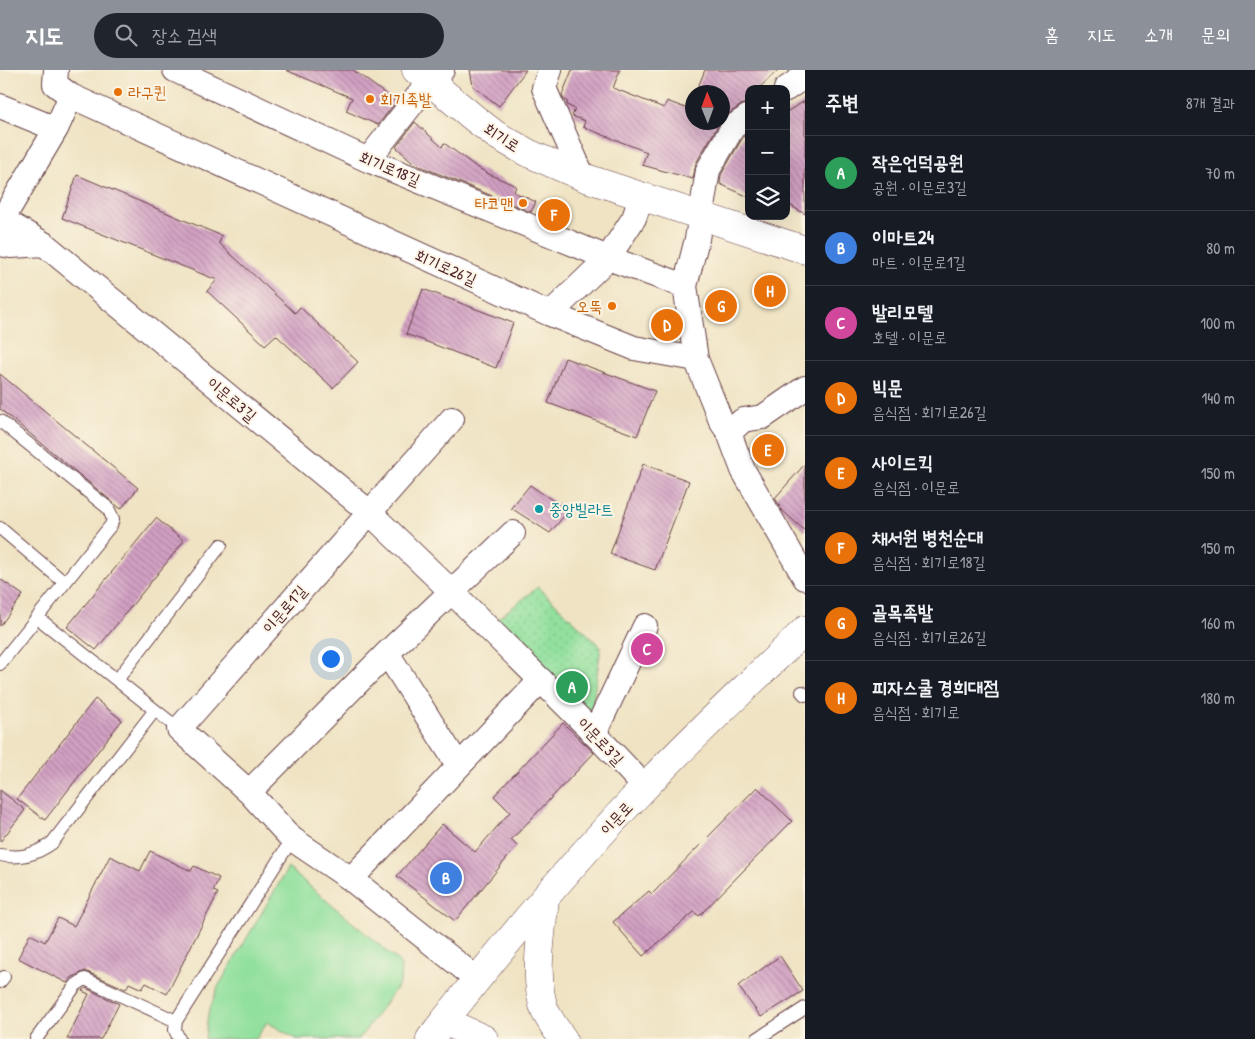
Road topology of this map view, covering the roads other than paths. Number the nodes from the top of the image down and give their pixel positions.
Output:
1 (56, 70) edge
2 (175, 70) edge
3 (550, 70) edge
4 (429, 74) edge
5 (805, 76) edge
6 (790, 86) edge
7 (71, 96) junction
8 (0, 106) edge
9 (745, 119) edge
10 (56, 129) junction
11 (368, 160) junction
12 (583, 177) junction
13 (642, 195) junction
14 (701, 217) junction
15 (1, 219) edge
16 (0, 244) edge
17 (44, 244) junction
18 (805, 250) edge
19 (608, 258) junction
20 (685, 286) junction
21 (550, 314) junction
22 (696, 358) junction
23 (805, 388) edge
24 (452, 419) dead end
25 (0, 421) edge
26 (729, 433) junction
27 (369, 512) junction
28 (0, 528) edge
29 (513, 532) dead end
30 (221, 544) dead end
31 (805, 578) edge
32 (65, 583) junction
33 (451, 590) junction
34 (38, 618) junction
35 (645, 626) dead end
36 (805, 630) edge
37 (387, 653) junction
38 (0, 664) edge
39 (118, 680) junction
40 (541, 680) junction
41 (155, 710) junction
42 (179, 729) junction
43 (594, 734) junction
44 (458, 765) junction
45 (645, 787) junction
46 (249, 792) junction
47 (292, 840) junction
48 (0, 855) edge
49 (351, 879) junction
50 (545, 898) junction
51 (477, 980) junction
52 (805, 1008) edge
53 (176, 1021) junction
54 (437, 1030) edge
55 (36, 1039) edge
56 (179, 1039) edge
57 (484, 1039) edge
58 (563, 1039) edge
59 (757, 1039) edge

1 - 7 street
2 - 11 street, 회기로18길
3 - 12 street
4 - 11 street, 회기로
4 - 12 main road, 회기로
5 - 6 street
7 - 10 street, 이문로3길
7 - 21 street, 회기로26길
8 - 10 street
9 - 14 street
10 - 15 street, 이문로3길
11 - 19 street, 회기로18길
12 - 13 main road, 회기로
13 - 14 main road, 회기로
13 - 19 street
14 - 18 main road, 회기로
14 - 20 street
15 - 17 street, 이문로3길
16 - 17 street
17 - 27 street, 이문로3길
19 - 20 street, 회기로18길
19 - 21 street
20 - 22 street
21 - 22 street, 회기로26길
22 - 26 street
23 - 26 street
24 - 27 street, 이문로1길
25 - 32 lane
26 - 31 street
27 - 33 street, 이문로3길
27 - 42 street, 이문로1길
28 - 32 lane
29 - 33 street
30 - 39 lane
32 - 34 lane
33 - 37 street
33 - 40 street, 이문로3길
34 - 38 lane
34 - 39 lane
35 - 43 street
36 - 45 main road, 이문로
37 - 44 street
37 - 46 street
39 - 41 lane
40 - 43 street, 이문로3길
40 - 44 street
41 - 42 lane
41 - 48 lane
42 - 46 street
43 - 45 street, 이문로3길
44 - 49 street
45 - 50 main road, 이문로
46 - 47 street
47 - 49 street
47 - 53 lane
49 - 51 street
50 - 51 main road, 이문로
50 - 58 main road
51 - 54 main road, 이문로
52 - 59 lane
53 - 55 lane
53 - 56 lane
54 - 57 main road

